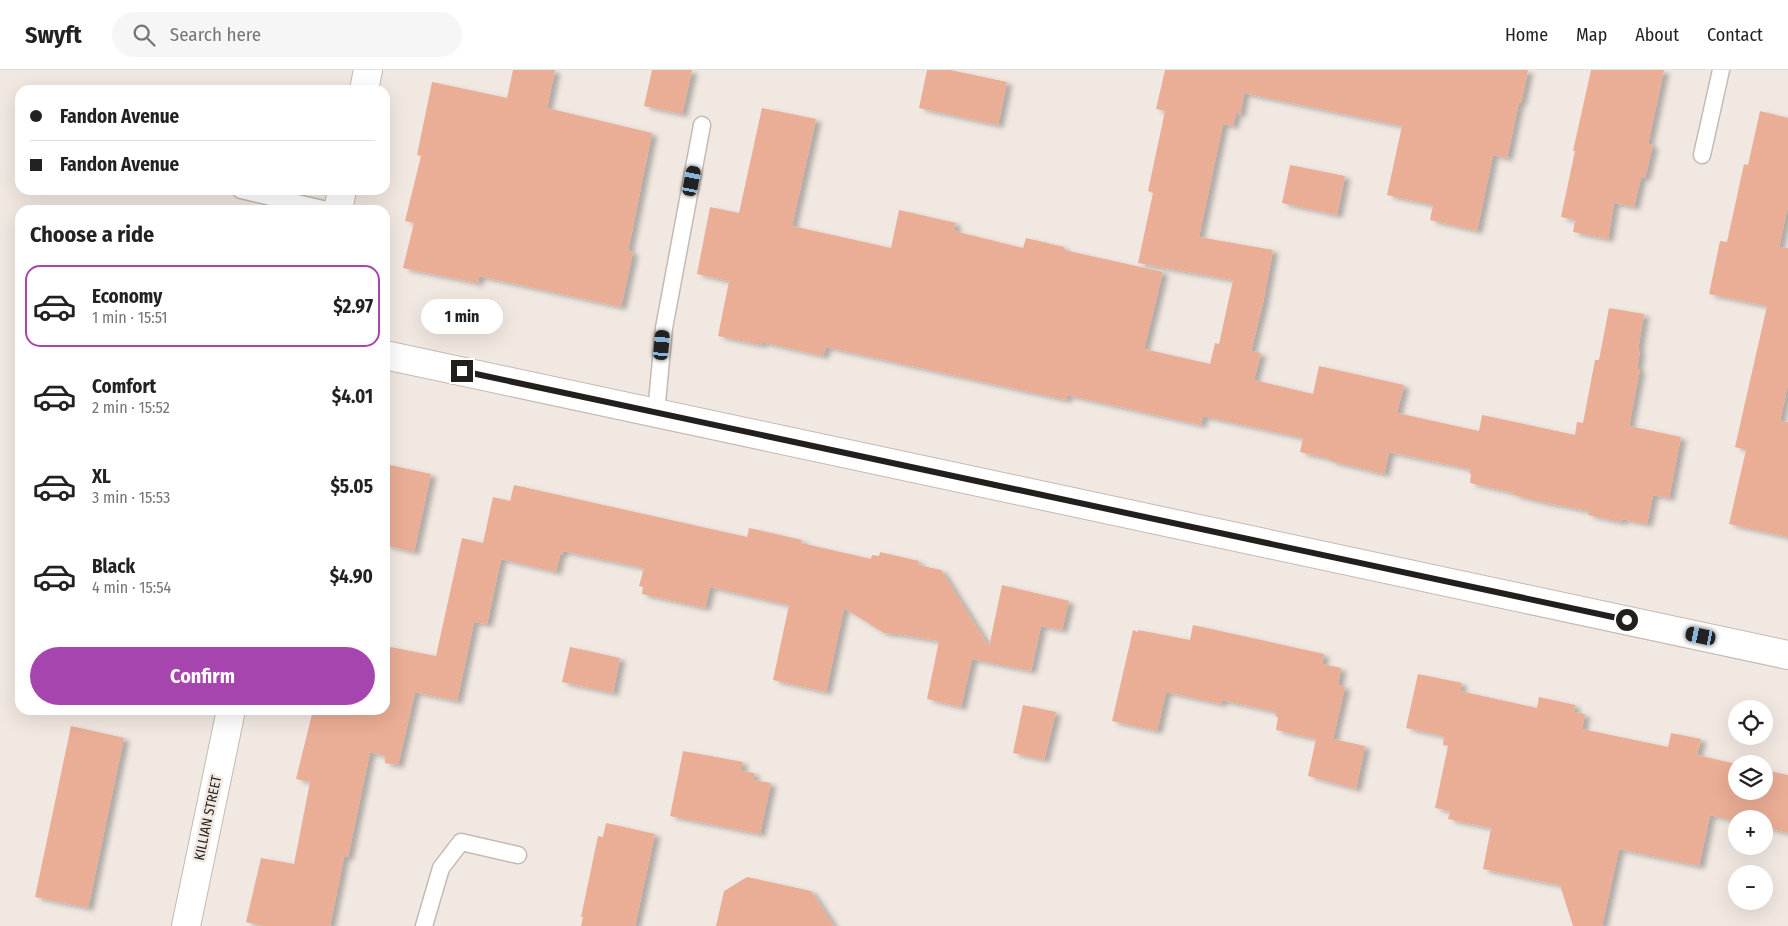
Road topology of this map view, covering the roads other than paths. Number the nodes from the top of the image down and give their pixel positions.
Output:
1 (368, 70) edge
2 (1721, 70) edge
3 (365, 85) edge
4 (702, 126) dead end
5 (1702, 155) dead end
6 (262, 195) edge
7 (306, 205) edge
8 (390, 356) edge
9 (656, 413) junction
10 (1788, 655) edge
11 (230, 715) edge
12 (518, 855) dead end
13 (186, 926) edge
14 (424, 926) edge

1 - 3 street
2 - 5 lane
4 - 9 lane
6 - 7 lane
8 - 9 street
9 - 10 street
11 - 13 street, KILLIAN STREET
12 - 14 lane

